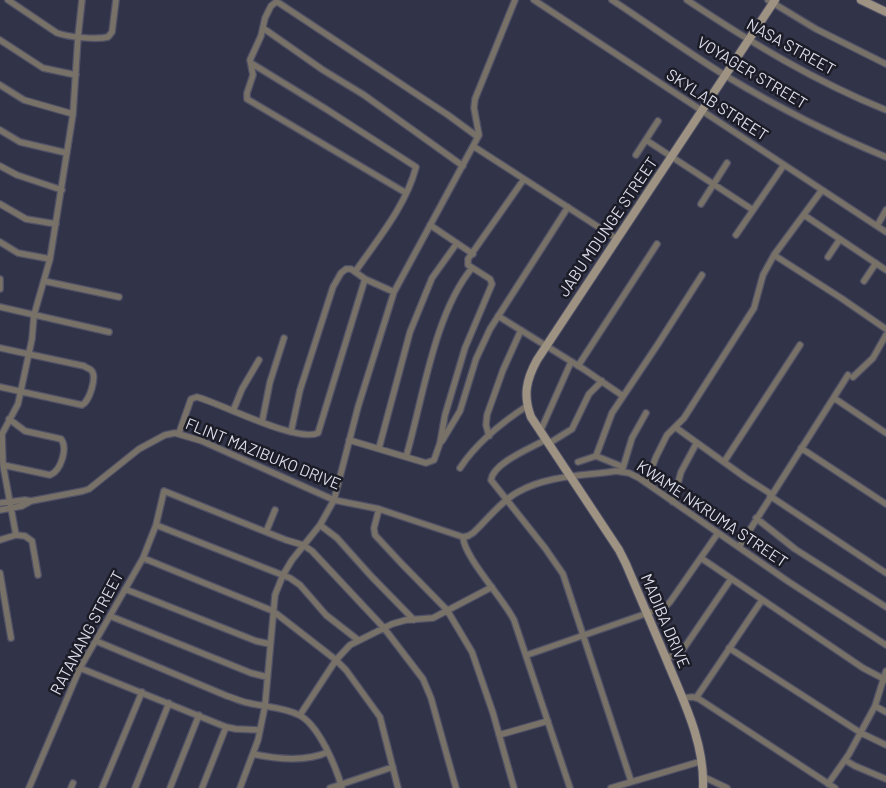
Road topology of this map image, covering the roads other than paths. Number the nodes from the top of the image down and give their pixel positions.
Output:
1 (8, 0) edge
2 (82, 0) edge
3 (116, 0) edge
4 (515, 0) edge
5 (534, 0) edge
6 (612, 0) edge
7 (687, 0) edge
8 (861, 0) edge
9 (772, 1) edge
10 (886, 12) edge
11 (262, 28) junction
12 (78, 37) junction
13 (0, 40) edge
14 (749, 40) junction
15 (251, 63) junction
16 (886, 64) edge
17 (76, 75) junction
18 (725, 75) junction
19 (0, 85) edge
20 (886, 110) edge
21 (702, 111) junction
22 (73, 114) junction
23 (658, 121) dead end
24 (0, 130) edge
25 (478, 137) junction
26 (646, 140) junction
27 (474, 146) junction
28 (67, 153) junction
29 (636, 155) dead end
30 (672, 156) junction
31 (886, 157) edge
32 (727, 163) dead end
33 (784, 165) junction
34 (0, 166) edge
35 (463, 166) junction
36 (524, 178) junction
37 (714, 184) junction
38 (62, 190) junction
39 (822, 190) junction
40 (406, 193) junction
41 (0, 204) edge
42 (700, 204) dead end
43 (568, 207) junction
44 (753, 210) junction
45 (886, 210) edge
46 (804, 215) junction
47 (56, 224) junction
48 (430, 225) junction
49 (877, 226) junction
50 (886, 232) edge
51 (736, 235) dead end
52 (617, 239) junction
53 (840, 239) junction
54 (0, 242) edge
55 (457, 243) junction
56 (657, 244) dead end
57 (473, 254) junction
58 (774, 255) junction
59 (828, 257) dead end
60 (50, 259) junction
61 (876, 263) junction
62 (472, 268) junction
63 (886, 270) edge
64 (355, 272) junction
65 (702, 275) dead end
66 (0, 279) edge
67 (365, 279) junction
68 (44, 281) junction
69 (864, 281) dead end
70 (0, 289) edge
71 (394, 292) junction
72 (119, 297) dead end
73 (0, 307) edge
74 (34, 315) junction
75 (498, 316) junction
76 (886, 329) edge
77 (521, 330) junction
78 (109, 332) dead end
79 (886, 335) edge
80 (284, 338) dead end
81 (546, 346) junction
82 (800, 346) dead end
83 (0, 348) edge
84 (29, 354) junction
85 (260, 360) dead end
86 (571, 362) junction
87 (578, 366) junction
88 (602, 381) junction
89 (0, 387) edge
90 (22, 391) junction
91 (623, 396) junction
92 (833, 399) junction
93 (527, 406) junction
94 (233, 411) junction
95 (646, 413) dead end
96 (9, 419) junction
97 (262, 422) junction
98 (675, 428) junction
99 (291, 432) junction
100 (540, 432) junction
101 (179, 433) junction
102 (886, 433) edge
103 (489, 436) junction
104 (349, 440) junction
105 (546, 442) junction
106 (440, 443) junction
107 (696, 444) junction
108 (379, 448) junction
109 (801, 448) junction
110 (596, 456) junction
111 (406, 457) junction
112 (578, 462) dead end
113 (724, 462) junction
114 (3, 465) junction
115 (460, 468) dead end
116 (622, 469) junction
117 (569, 477) junction
118 (646, 483) junction
119 (771, 494) junction
120 (334, 500) junction
121 (507, 500) junction
122 (31, 501) junction
123 (11, 502) junction
124 (673, 502) junction
125 (0, 504) edge
126 (886, 504) edge
127 (12, 509) junction
128 (0, 510) edge
129 (275, 510) dead end
130 (379, 510) junction
131 (756, 518) junction
132 (156, 525) junction
133 (320, 526) junction
134 (266, 532) junction
135 (718, 533) junction
136 (16, 535) junction
137 (462, 537) junction
138 (0, 540) edge
139 (303, 545) junction
140 (738, 547) junction
141 (143, 558) junction
142 (701, 558) junction
143 (0, 572) edge
144 (886, 573) edge
145 (38, 575) dead end
146 (283, 575) junction
147 (731, 579) junction
148 (492, 586) junction
149 (125, 589) junction
150 (762, 600) junction
151 (886, 607) edge
152 (447, 610) junction
153 (273, 611) junction
154 (647, 613) junction
155 (110, 616) junction
156 (414, 620) junction
157 (384, 628) junction
158 (582, 635) junction
159 (11, 638) dead end
160 (358, 640) junction
161 (96, 642) junction
162 (270, 644) junction
163 (886, 645) edge
164 (729, 648) junction
165 (527, 655) junction
166 (665, 657) junction
167 (336, 660) junction
168 (80, 668) junction
169 (886, 671) edge
170 (267, 677) junction
171 (885, 679) edge
172 (142, 692) junction
173 (682, 698) junction
174 (696, 698) junction
175 (169, 703) junction
176 (265, 706) junction
177 (875, 706) junction
178 (886, 712) edge
179 (300, 715) junction
180 (199, 716) junction
181 (548, 721) junction
182 (226, 726) junction
183 (260, 730) junction
184 (860, 733) junction
185 (500, 735) junction
186 (886, 745) edge
187 (328, 752) junction
188 (252, 754) junction
189 (845, 760) junction
190 (702, 761) junction
191 (393, 767) junction
192 (704, 778) junction
193 (886, 779) edge
194 (631, 781) junction
195 (826, 782) junction
196 (341, 786) edge
197 (29, 788) edge
198 (102, 788) edge
199 (135, 788) edge
200 (170, 788) edge
201 (202, 788) edge
202 (240, 788) edge
203 (330, 788) edge
204 (398, 788) edge
205 (456, 788) edge
206 (514, 788) edge
207 (570, 788) edge
208 (611, 788) edge
209 (703, 788) edge
210 (727, 788) edge
211 (820, 788) edge
212 (835, 788) edge

1 - 12 street
2 - 12 street
3 - 12 street
4 - 25 street
5 - 21 street, SKYLAB STREET
6 - 18 street, VOYAGER STREET
7 - 14 street, NASA STREET
8 - 10 street
9 - 14 street, JABU MDUNGE STREET
9 - 16 street
11 - 15 street
11 - 25 street
11 - 35 street
12 - 17 street
13 - 17 street
14 - 18 street, JABU MDUNGE STREET
14 - 20 street, NASA STREET
15 - 40 street
15 - 40 street
17 - 22 street
18 - 21 street, JABU MDUNGE STREET
18 - 31 street, VOYAGER STREET
19 - 22 street
21 - 30 street, JABU MDUNGE STREET
21 - 33 street, SKYLAB STREET
22 - 28 street
23 - 26 street
24 - 28 street
25 - 27 street
26 - 29 street
26 - 30 street
27 - 35 street
27 - 36 street
28 - 38 street
30 - 37 street
30 - 52 street, JABU MDUNGE STREET
32 - 37 street
33 - 39 street, SKYLAB STREET
33 - 44 street
34 - 38 street
35 - 48 street
36 - 43 street
36 - 57 street
37 - 42 street
37 - 44 street
38 - 47 street
39 - 46 street
39 - 49 street, SKYLAB STREET
40 - 64 street
41 - 47 street
43 - 52 street
43 - 75 street
44 - 51 street
45 - 49 street
46 - 53 street
46 - 58 street
47 - 60 street
48 - 55 street
48 - 71 street
49 - 50 street, SKYLAB STREET
52 - 81 street, JABU MDUNGE STREET
53 - 59 street
53 - 61 street
54 - 60 street
55 - 57 street
55 - 108 street
56 - 87 street
57 - 62 street
58 - 76 street
58 - 98 street
60 - 68 street
61 - 63 street
61 - 69 street
62 - 106 street
62 - 111 street
64 - 67 street
64 - 99 street
65 - 91 street
66 - 70 street
67 - 71 street
67 - 99 street
68 - 72 street
68 - 74 street
71 - 104 street
73 - 74 street
74 - 78 street
74 - 84 street
75 - 77 street
75 - 106 street
77 - 81 street
77 - 103 street
79 - 92 street
80 - 97 street
81 - 86 street
81 - 93 street, JABU MDUNGE STREET
82 - 113 street
83 - 84 street
84 - 90 street
84 - 90 street
85 - 94 street
86 - 87 street
86 - 100 street
87 - 88 street
88 - 91 street
88 - 105 street
89 - 90 street
90 - 96 street
91 - 110 street
92 - 102 street
92 - 109 street
93 - 100 street, JABU MDUNGE STREET
93 - 103 street
94 - 97 street
94 - 101 street
95 - 116 street
96 - 114 street
96 - 114 street
97 - 99 street
98 - 107 street
98 - 118 street
100 - 105 street, JABU MDUNGE STREET
101 - 120 street, FLINT MAZIBUKO DRIVE
101 - 122 street, FLINT MAZIBUKO DRIVE
103 - 115 street
104 - 108 street
104 - 120 street
105 - 117 street, JABU MDUNGE STREET
105 - 121 street
106 - 111 street
107 - 113 street
107 - 124 street
108 - 111 street
109 - 119 street
109 - 126 street
110 - 112 street
110 - 116 street
113 - 119 street
114 - 123 street
116 - 117 street, KWAME NKRUMA STREET
116 - 118 street, KWAME NKRUMA STREET
117 - 121 street, KWAME NKRUMA STREET
117 - 154 street, MADIBA DRIVE
118 - 124 street, KWAME NKRUMA STREET
119 - 131 street
119 - 144 street
120 - 130 street, FLINT MAZIBUKO DRIVE
120 - 133 street
121 - 137 street, KWAME NKRUMA STREET
121 - 158 street
122 - 123 street, FLINT MAZIBUKO DRIVE
122 - 127 street, FLINT MAZIBUKO DRIVE
123 - 125 street, FLINT MAZIBUKO DRIVE
123 - 127 street
124 - 135 street, KWAME NKRUMA STREET
127 - 128 street, FLINT MAZIBUKO DRIVE
127 - 136 street
129 - 134 street
130 - 137 street, FLINT MAZIBUKO DRIVE
130 - 152 street
131 - 140 street
131 - 151 street
132 - 134 street, RATANANG STREET
132 - 141 street, RATANANG STREET
132 - 146 street
133 - 139 street
133 - 156 street
134 - 139 street
135 - 140 street, KWAME NKRUMA STREET
135 - 142 street
136 - 138 street
136 - 145 street
137 - 148 street
139 - 146 street
139 - 157 street
140 - 163 street, KWAME NKRUMA STREET
141 - 149 street, RATANANG STREET
141 - 153 street
142 - 147 street
142 - 154 street
143 - 159 street
146 - 153 street
146 - 160 street
147 - 150 street
147 - 166 street
148 - 152 street
148 - 165 street
149 - 155 street, RATANANG STREET
149 - 162 street
150 - 164 street
150 - 171 street
152 - 156 street
152 - 185 street
153 - 162 street
153 - 167 street
154 - 158 street
154 - 166 street, MADIBA DRIVE
155 - 161 street, RATANANG STREET
155 - 170 street
156 - 157 street
157 - 160 street
157 - 205 street
158 - 165 street
158 - 194 street
160 - 167 street
161 - 168 street, RATANANG STREET
161 - 176 street
162 - 170 street
164 - 174 street
164 - 184 street
165 - 181 street
166 - 173 street, MADIBA DRIVE
167 - 179 street
167 - 191 street
168 - 172 street
168 - 197 street, RATANANG STREET
169 - 171 street
170 - 176 street
171 - 177 street
172 - 175 street
172 - 198 street
173 - 174 street
173 - 190 street, MADIBA DRIVE
174 - 195 street
175 - 180 street
175 - 199 street
176 - 179 street
176 - 183 street
177 - 178 street
177 - 184 street
179 - 187 street
180 - 182 street
180 - 200 street
181 - 185 street
181 - 207 street
182 - 183 street
182 - 201 street
183 - 188 street
184 - 186 street
184 - 189 street
185 - 206 street
187 - 188 street
187 - 196 street
188 - 202 street
189 - 193 street
189 - 195 street
190 - 192 street, MADIBA DRIVE
190 - 194 street
191 - 196 street
191 - 204 street
192 - 209 street, MADIBA DRIVE
192 - 210 street
194 - 208 street
195 - 211 street
195 - 212 street
196 - 203 street

